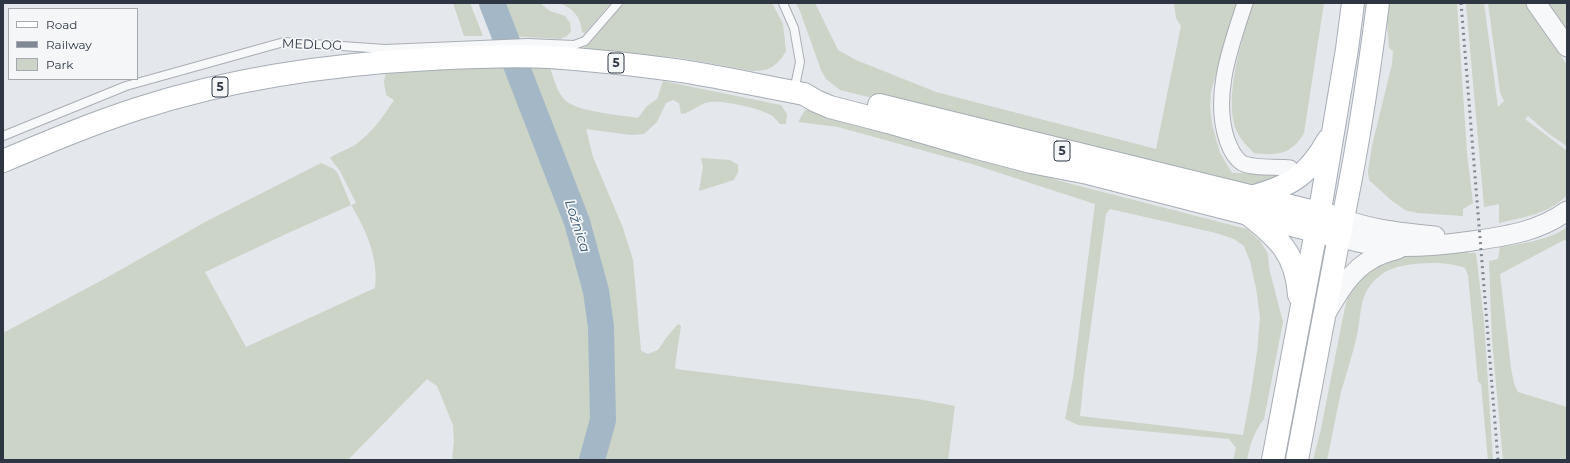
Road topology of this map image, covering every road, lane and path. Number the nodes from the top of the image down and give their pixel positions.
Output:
1 (618, 3) edge
2 (783, 3) edge
3 (1245, 3) edge
4 (1352, 3) edge
5 (1378, 3) edge
6 (1536, 3) edge
7 (1567, 47) edge
8 (799, 93) junction
9 (1333, 130) junction
10 (3, 136) edge
11 (3, 161) edge
12 (1290, 168) dead end
13 (1249, 205) junction
14 (1567, 212) edge
15 (1318, 222) junction
16 (1340, 228) junction
17 (1474, 241) junction
18 (1404, 247) junction
19 (1301, 310) junction
20 (1325, 315) junction
21 (1273, 460) edge
22 (1297, 460) edge

1 - 10 lane, MEDLOG
2 - 8 lane
3 - 12 street
4 - 9 main road
5 - 16 main road
6 - 7 street
8 - 11 main road, 5
8 - 13 main road, 5
9 - 13 main road
9 - 15 main road
13 - 15 main road, 5
13 - 19 main road
14 - 17 street
15 - 16 main road
15 - 19 main road
16 - 17 street
16 - 18 street
16 - 20 main road
17 - 18 street
18 - 20 street
19 - 21 main road
20 - 22 main road

